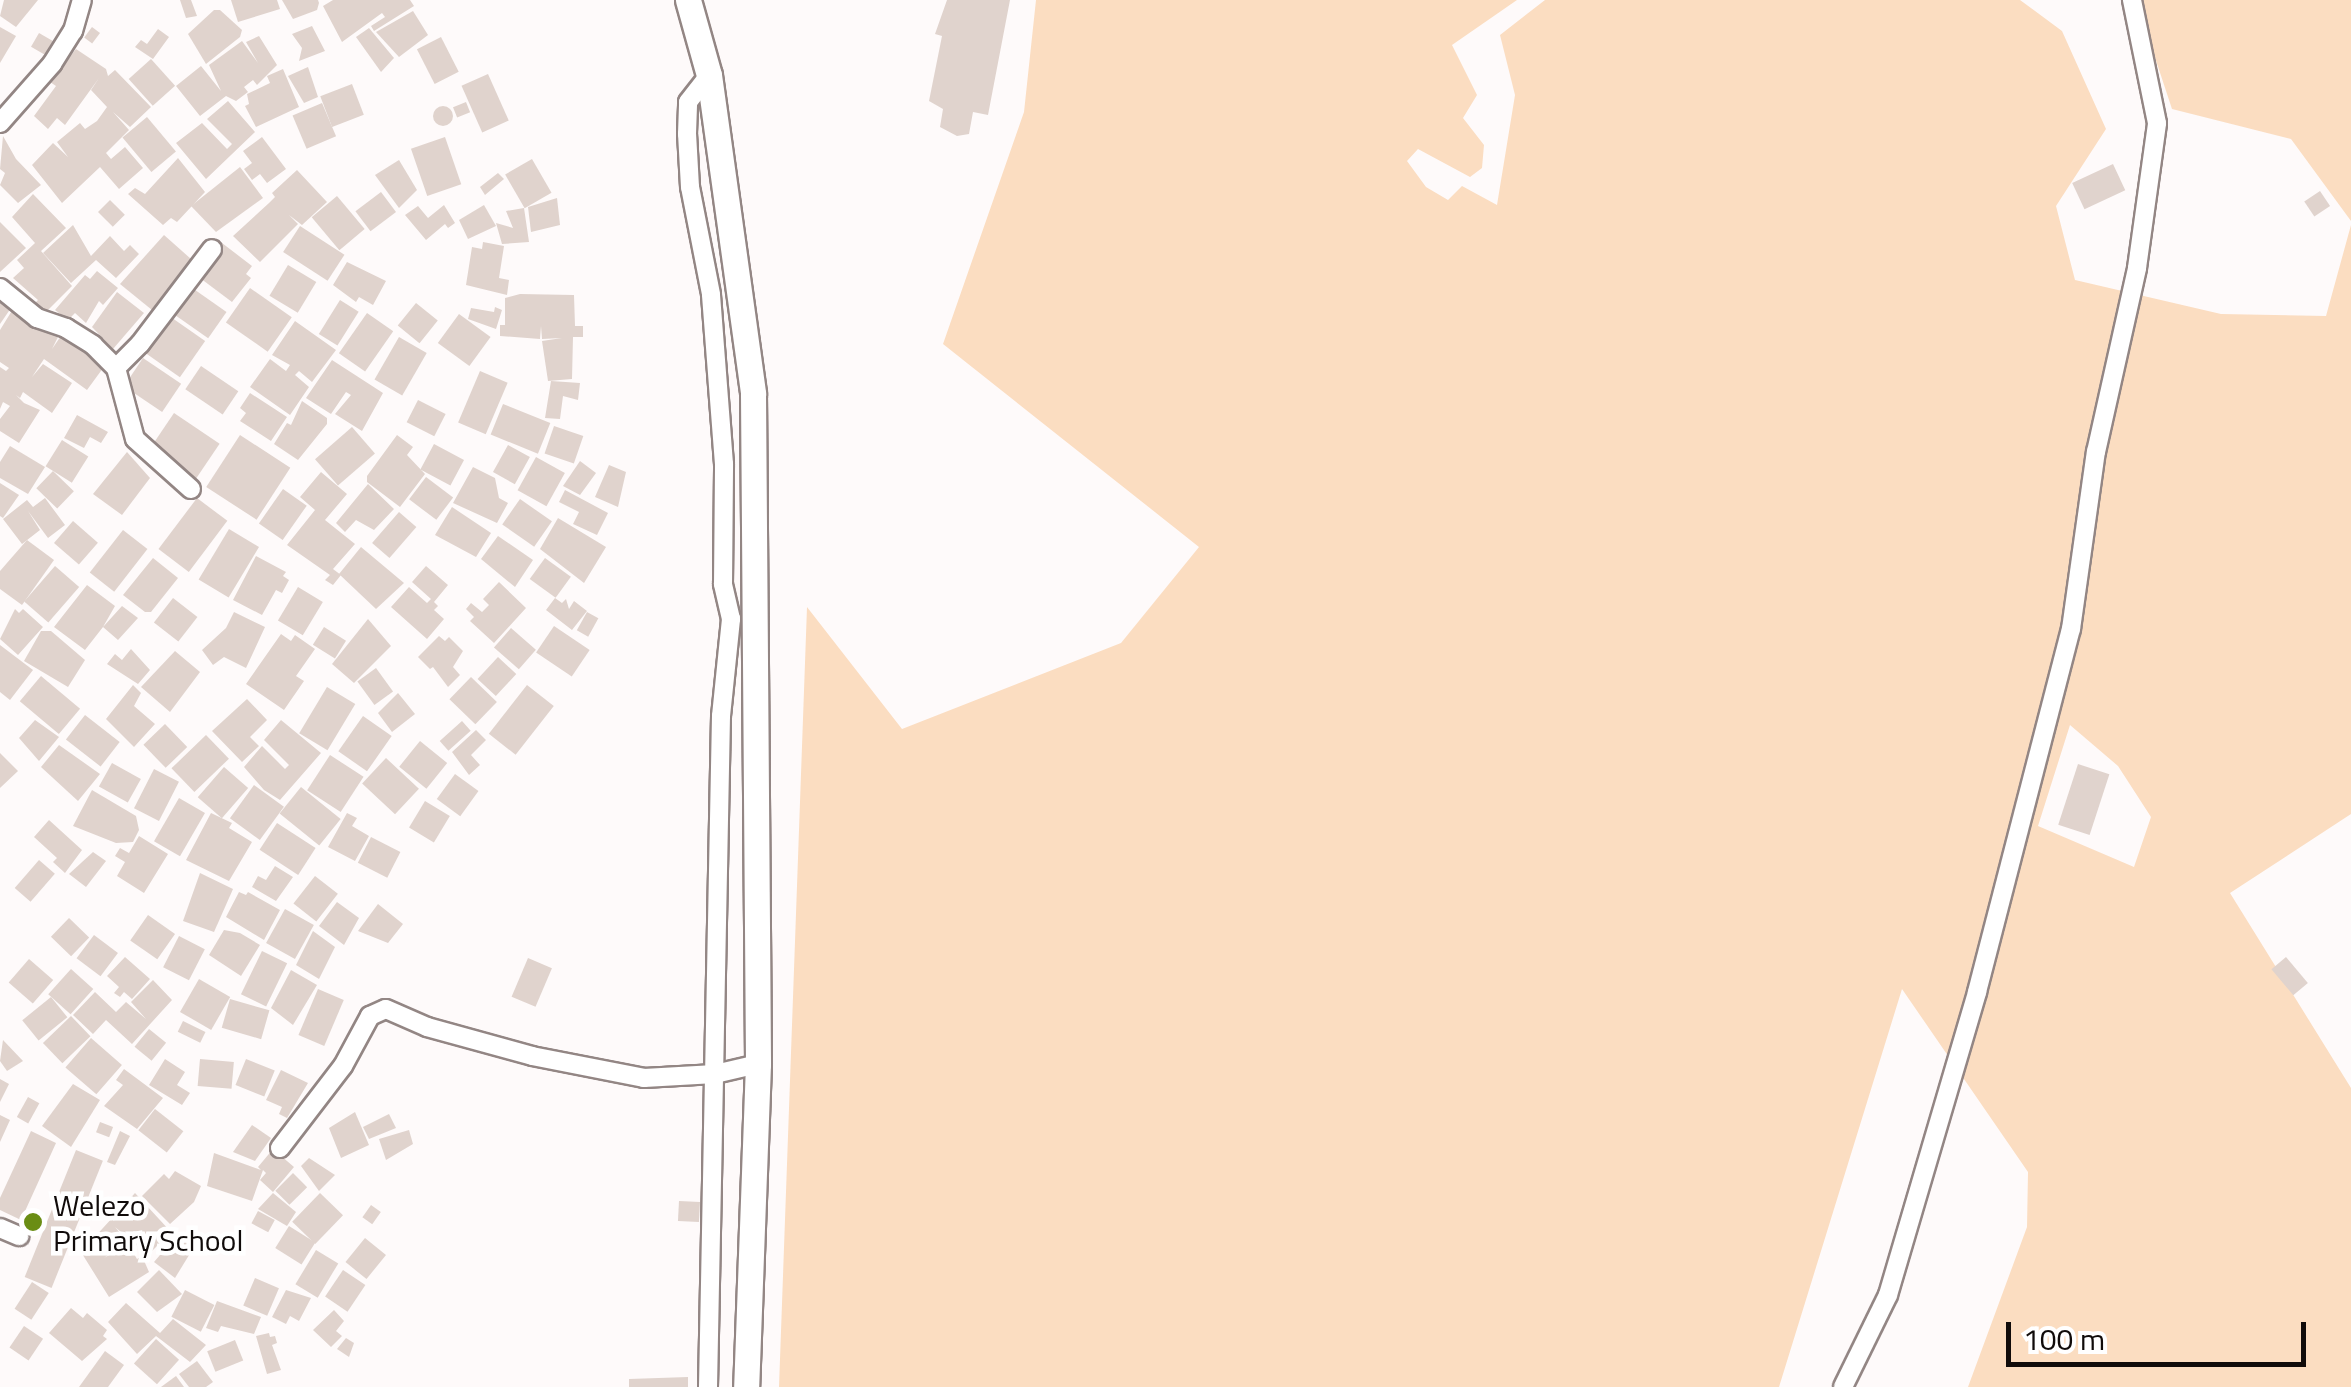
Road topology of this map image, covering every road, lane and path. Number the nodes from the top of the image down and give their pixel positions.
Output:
1 (82, 0) edge
2 (688, 0) edge
3 (2132, 0) edge
4 (710, 76) junction
5 (0, 123) edge
6 (212, 250) dead end
7 (0, 288) edge
8 (116, 368) junction
9 (191, 489) dead end
10 (758, 1064) junction
11 (715, 1074) junction
12 (280, 1148) dead end
13 (0, 1228) edge
14 (19, 1236) dead end
15 (708, 1387) edge
16 (746, 1387) edge
17 (1843, 1387) edge

1 - 5 street
2 - 4 main road
3 - 17 street
4 - 10 main road
4 - 11 street
6 - 8 street
7 - 8 street
8 - 9 street
10 - 11 street
10 - 16 main road
11 - 12 street
11 - 15 street
13 - 14 street

